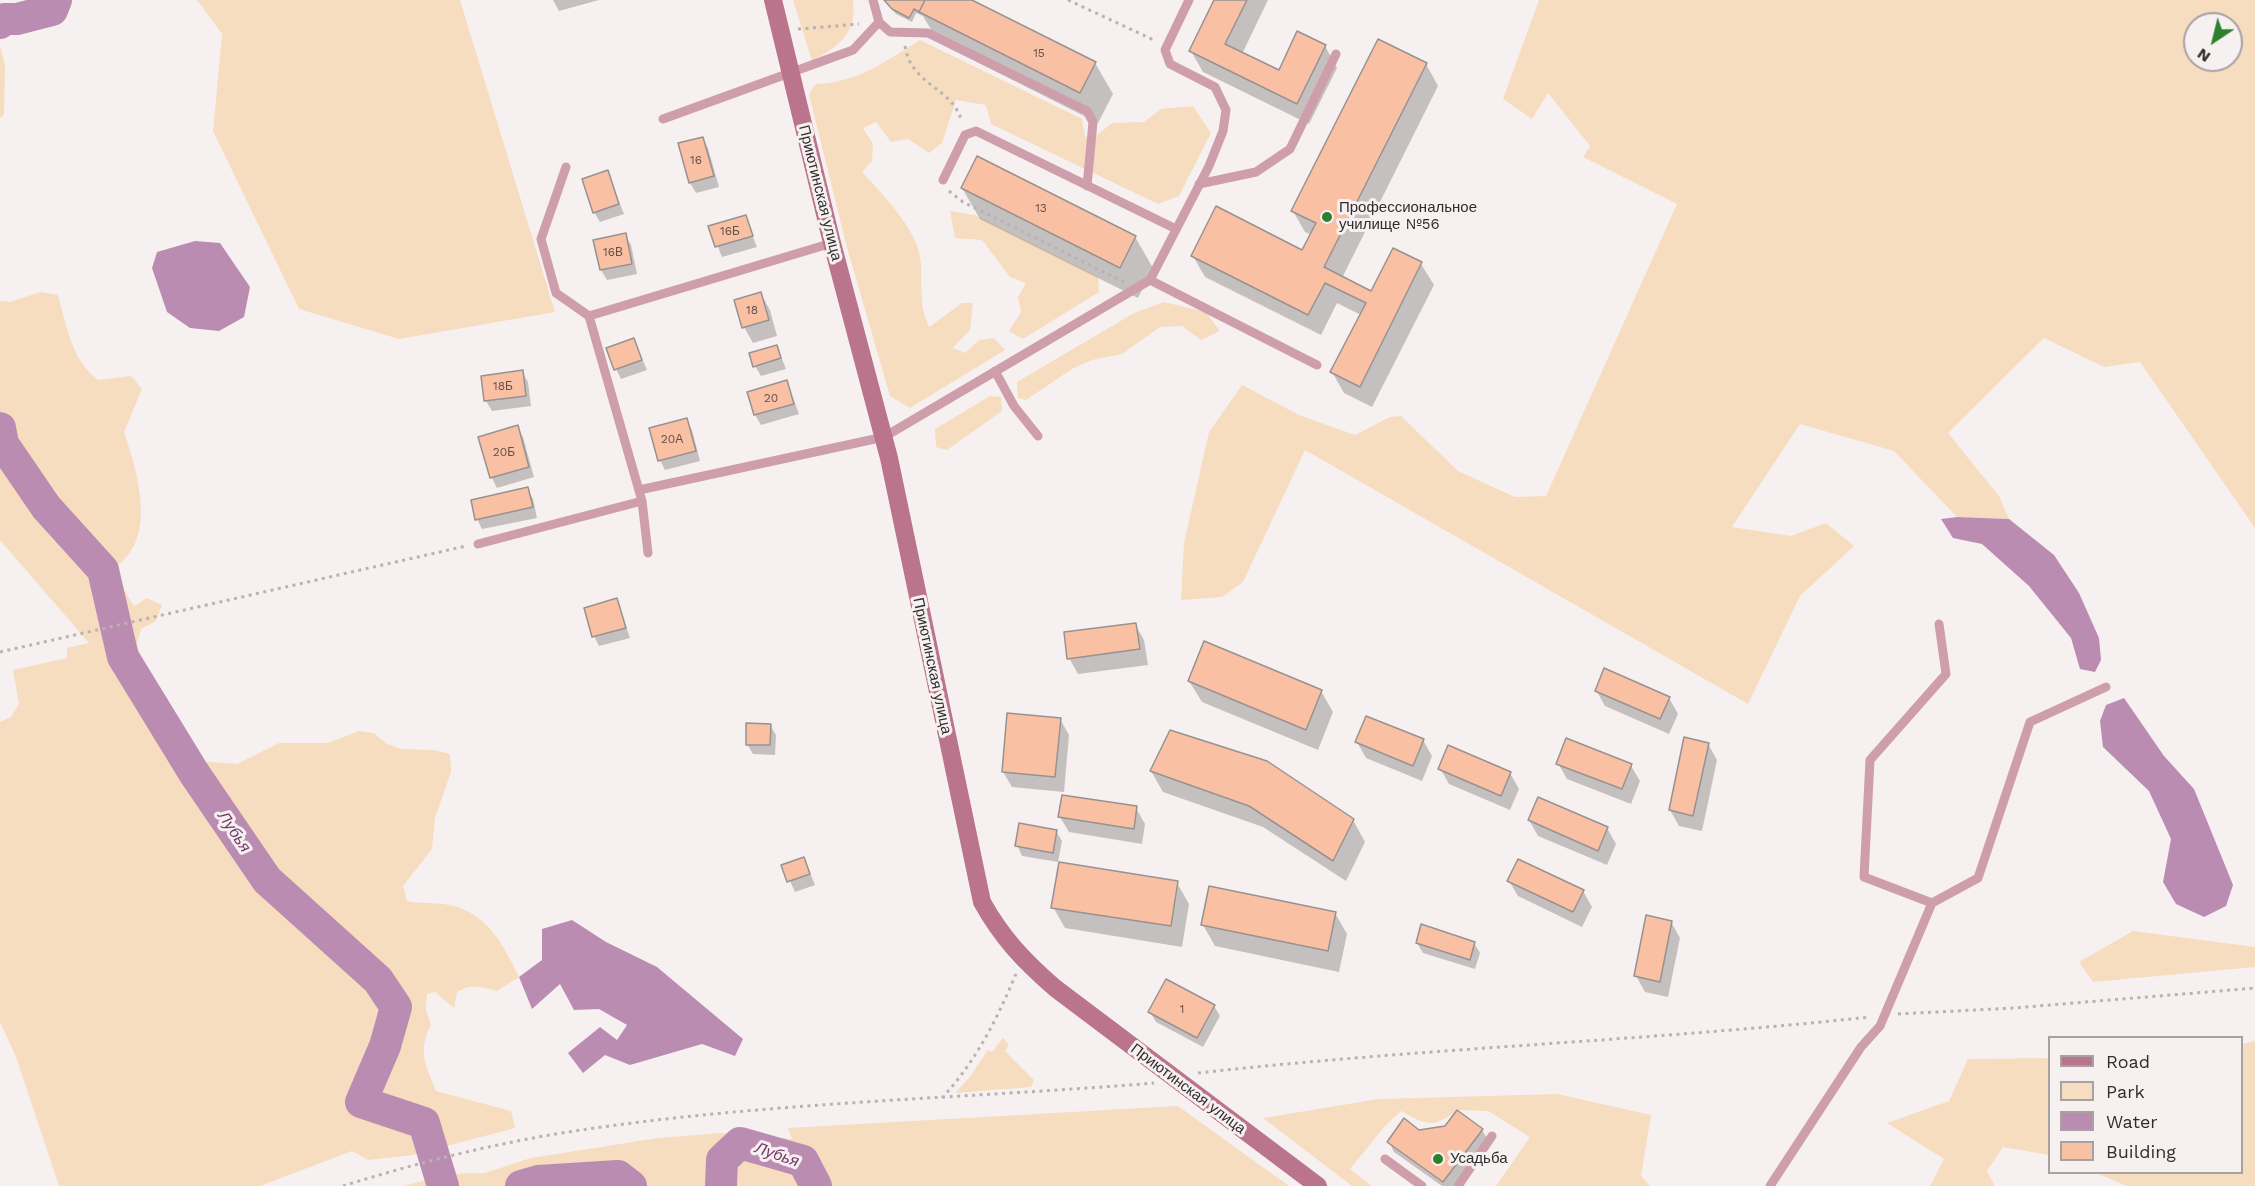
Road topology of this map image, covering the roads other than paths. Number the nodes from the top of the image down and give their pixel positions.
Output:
1 (773, 0) edge
2 (873, 0) edge
3 (1190, 0) edge
4 (879, 22) junction
5 (1336, 54) dead end
6 (790, 74) junction
7 (663, 118) dead end
8 (566, 167) dead end
9 (943, 180) road end
10 (1199, 184) junction
11 (1087, 186) junction
12 (1176, 229) junction
13 (832, 243) junction
14 (1150, 280) junction
15 (589, 316) junction
16 (1317, 365) dead end
17 (995, 371) junction
18 (1038, 436) dead end
19 (884, 437) junction
20 (639, 490) junction
21 (642, 501) junction
22 (478, 544) road end
23 (648, 553) dead end
24 (1939, 624) dead end
25 (2106, 687) dead end
26 (1932, 903) junction
27 (1492, 1136) dead end
28 (1385, 1159) dead end
29 (1318, 1186) edge
30 (1422, 1186) edge
31 (1458, 1186) edge
32 (1770, 1186) edge

1 - 6 street, Приютинская улица
2 - 4 lane
3 - 10 lane
4 - 6 lane
4 - 11 lane
5 - 10 lane
6 - 7 lane
6 - 13 street, Приютинская улица
8 - 15 lane
9 - 11 lane
10 - 12 lane
11 - 12 lane
12 - 14 lane
13 - 15 lane
13 - 19 street, Приютинская улица
14 - 16 lane
14 - 17 lane
15 - 20 lane
17 - 18 lane
17 - 19 lane
19 - 20 lane
19 - 29 street, Приютинская улица
20 - 21 lane
21 - 22 lane
21 - 23 lane
24 - 26 lane
25 - 26 lane
26 - 32 lane
27 - 31 lane
28 - 30 lane

